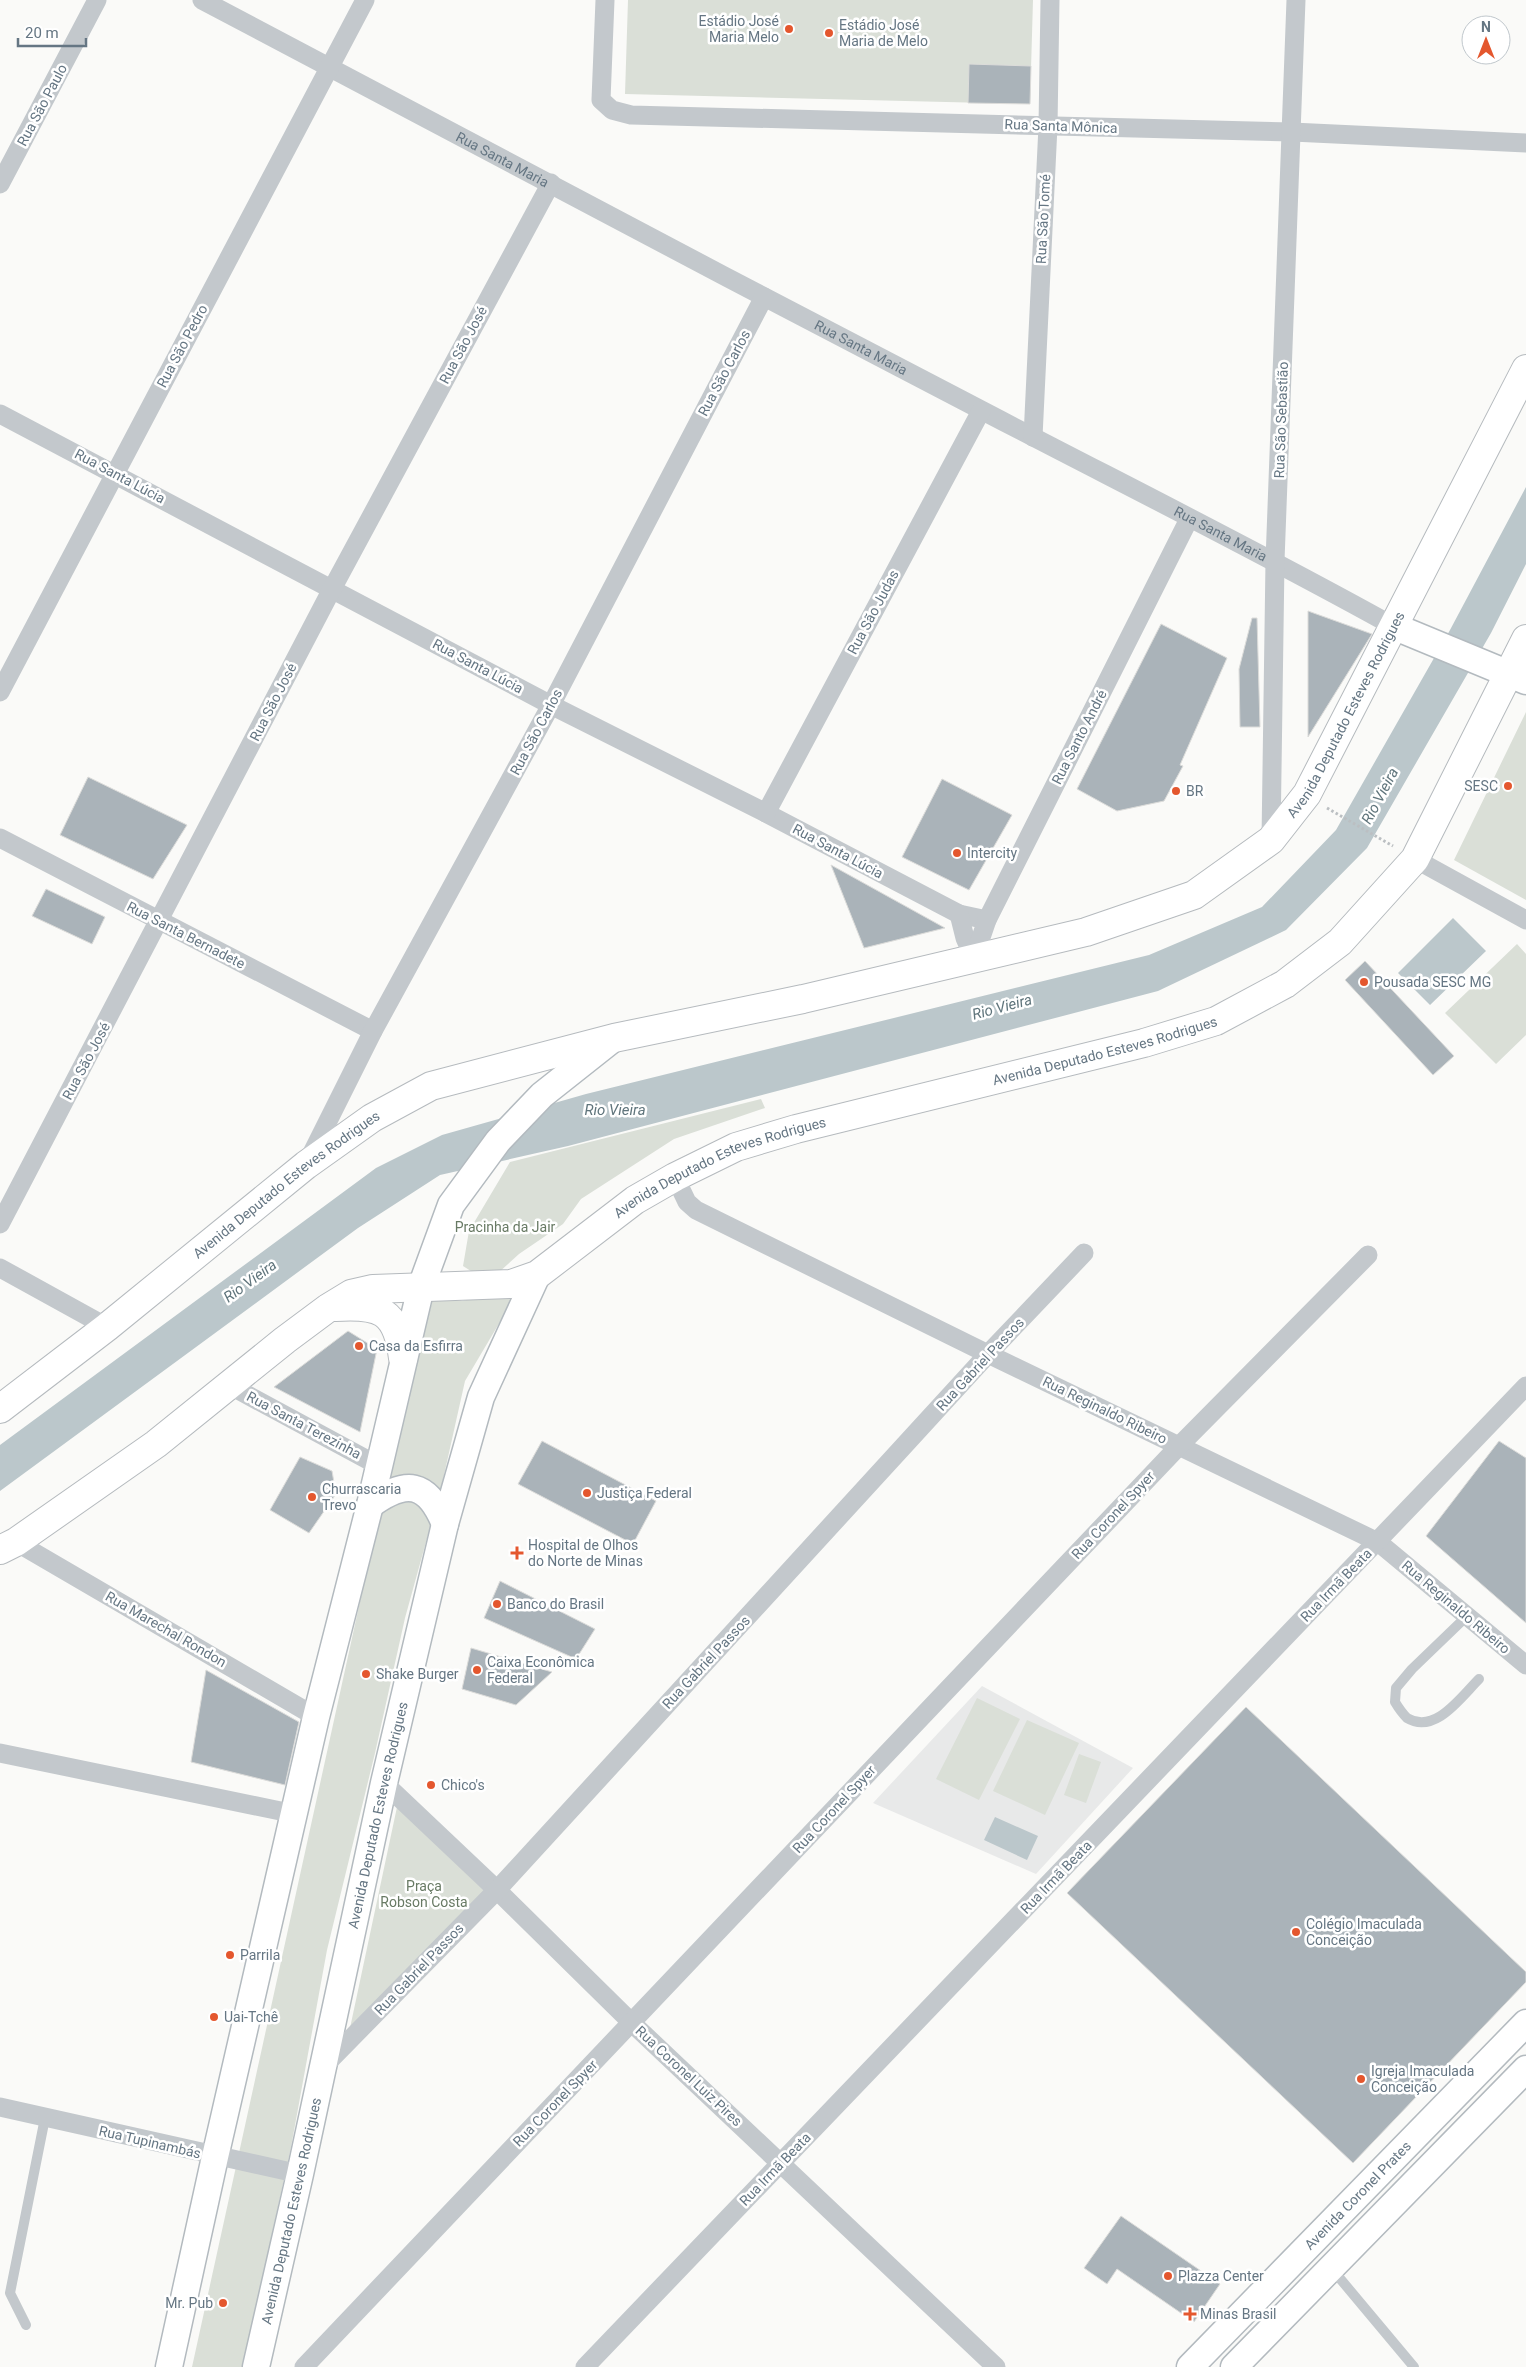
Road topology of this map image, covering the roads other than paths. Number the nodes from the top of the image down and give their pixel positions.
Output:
1 (97, 0) edge
2 (202, 0) edge
3 (364, 0) edge
4 (605, 0) edge
5 (1050, 0) edge
6 (1296, 0) edge
7 (329, 68) junction
8 (1048, 126) junction
9 (1292, 132) junction
10 (1526, 143) edge
11 (550, 183) junction
12 (0, 184) edge
13 (764, 297) junction
14 (1526, 369) edge
15 (981, 411) junction
16 (0, 414) edge
17 (1033, 437) junction
18 (115, 474) junction
19 (1189, 518) junction
20 (1275, 561) junction
21 (332, 589) junction
22 (1404, 631) junction
23 (1526, 639) edge
24 (1517, 678) edge
25 (0, 692) edge
26 (551, 705) junction
27 (766, 813) junction
28 (0, 838) edge
29 (1271, 840) junction
30 (1405, 853) junction
31 (958, 914) junction
32 (987, 920) junction
33 (1526, 920) edge
34 (159, 921) junction
35 (974, 958) junction
36 (373, 1031) junction
37 (614, 1038) junction
38 (306, 1165) junction
39 (675, 1176) junction
40 (0, 1224) edge
41 (1084, 1253) dead end
42 (1368, 1255) dead end
43 (0, 1268) edge
44 (537, 1275) junction
45 (421, 1287) junction
46 (328, 1308) junction
47 (107, 1327) junction
48 (988, 1354) junction
49 (403, 1358) junction
50 (229, 1385) junction
51 (1526, 1386) edge
52 (0, 1409) edge
53 (1179, 1446) junction
54 (379, 1466) junction
55 (370, 1505) junction
56 (445, 1524) junction
57 (1378, 1542) junction
58 (8, 1546) edge
59 (1466, 1617) junction
60 (1526, 1665) edge
61 (1478, 1679) dead end
62 (316, 1716) junction
63 (0, 1754) edge
64 (384, 1783) junction
65 (295, 1814) junction
66 (497, 1890) junction
67 (632, 2023) junction
68 (1526, 2023) edge
69 (323, 2067) junction
70 (1526, 2069) edge
71 (0, 2107) edge
72 (45, 2118) junction
73 (215, 2157) junction
74 (781, 2162) junction
75 (300, 2174) junction
76 (1331, 2268) junction
77 (26, 2325) dead end
78 (169, 2367) edge
79 (256, 2367) edge
80 (304, 2367) edge
81 (585, 2367) edge
82 (996, 2367) edge
83 (1190, 2367) edge
84 (1234, 2367) edge
85 (1414, 2367) edge

1 - 12 street, Rua São Paulo
2 - 7 street, Rua Santa Maria
3 - 7 street, Rua São Pedro
4 - 8 street, Rua Santa Mônica
5 - 8 street, Rua São Tomé
6 - 9 street, Rua São Sebastião
7 - 11 street, Rua Santa Maria
7 - 18 street, Rua São Pedro
8 - 9 street, Rua Santa Mônica
8 - 17 street, Rua São Tomé
9 - 10 street, Rua Santa Mônica
9 - 20 street, Rua São Sebastião
11 - 13 street, Rua Santa Maria
11 - 21 street, Rua São José
13 - 15 street, Rua Santa Maria
13 - 26 street, Rua São Carlos
14 - 22 main road, Avenida Deputado Esteves Rodrigues
15 - 17 street, Rua Santa Maria
15 - 27 street, Rua São Judas
16 - 18 street, Rua Santa Lúcia
17 - 19 street, Rua Santa Maria
18 - 21 street, Rua Santa Lúcia
18 - 25 street, Rua São Pedro
19 - 20 street, Rua Santa Maria
19 - 32 street, Rua Santo André
20 - 22 street, Rua Santa Maria
20 - 29 street, Rua São Sebastião
21 - 26 street, Rua Santa Lúcia
21 - 34 street, Rua São José
22 - 24 street, Rua Santa Maria
22 - 29 main road, Avenida Deputado Esteves Rodrigues
23 - 24 main road, Avenida Deputado Esteves Rodrigues
24 - 30 main road, Avenida Deputado Esteves Rodrigues
26 - 27 street, Rua Santa Lúcia
26 - 36 street, Rua São Carlos
27 - 31 street, Rua Santa Lúcia
28 - 34 street, Rua Santa Bernadete
29 - 35 main road, Avenida Deputado Esteves Rodrigues
30 - 33 street
30 - 39 main road, Avenida Deputado Esteves Rodrigues
31 - 32 street, Rua Santa Lúcia
31 - 35 street
32 - 35 street, Rua Santo André
34 - 36 street, Rua Santa Bernadete
34 - 40 street, Rua São José
35 - 37 main road, Avenida Deputado Esteves Rodrigues
36 - 38 street, Rua São Carlos
37 - 38 main road, Avenida Deputado Esteves Rodrigues
37 - 45 street, Avenida Deputado Esteves Rodrigues
38 - 47 main road, Avenida Deputado Esteves Rodrigues
39 - 44 main road, Avenida Deputado Esteves Rodrigues
39 - 48 street, Rua Reginaldo Ribeiro
41 - 48 street, Rua Gabriel Passos
42 - 53 street, Rua Coronel Spyer
43 - 47 street
44 - 45 main road, Avenida Deputado Esteves Rodrigues
44 - 56 street, Avenida Deputado Esteves Rodrigues
45 - 46 main road, Avenida Deputado Esteves Rodrigues
45 - 49 street, Avenida Deputado Esteves Rodrigues
46 - 49 main road
46 - 50 main road, Avenida Deputado Esteves Rodrigues
47 - 52 main road, Avenida Deputado Esteves Rodrigues
48 - 53 street, Rua Reginaldo Ribeiro
48 - 66 street, Rua Gabriel Passos
49 - 54 street, Avenida Deputado Esteves Rodrigues
50 - 54 street, Rua Santa Terezinha
50 - 58 main road, Avenida Deputado Esteves Rodrigues
51 - 57 street, Rua Irmã Beata
53 - 57 street, Rua Reginaldo Ribeiro
53 - 67 street, Rua Coronel Spyer
54 - 55 street, Avenida Deputado Esteves Rodrigues
55 - 56 street
55 - 62 street, Avenida Deputado Esteves Rodrigues
56 - 64 street, Avenida Deputado Esteves Rodrigues
57 - 59 street, Rua Reginaldo Ribeiro
57 - 74 street, Rua Irmã Beata
58 - 62 street, Rua Marechal Rondon
59 - 60 street, Rua Reginaldo Ribeiro
59 - 61 lane
62 - 65 street, Avenida Deputado Esteves Rodrigues
63 - 65 street
64 - 66 street, Rua Coronel Luiz Pires
64 - 69 street, Avenida Deputado Esteves Rodrigues
65 - 73 street, Avenida Deputado Esteves Rodrigues
66 - 67 street, Rua Coronel Luiz Pires
66 - 69 street, Rua Gabriel Passos
67 - 74 street, Rua Coronel Luiz Pires
67 - 80 street, Rua Coronel Spyer
68 - 83 street, Avenida Coronel Prates
69 - 75 street, Avenida Deputado Esteves Rodrigues
70 - 76 street
71 - 72 street, Rua Tupinambás
72 - 73 street, Rua Tupinambás
72 - 77 lane
73 - 75 street, Rua Tupinambás
73 - 78 street, Avenida Deputado Esteves Rodrigues
74 - 81 street, Rua Irmã Beata
74 - 82 street, Rua Coronel Luiz Pires
75 - 79 street, Avenida Deputado Esteves Rodrigues
76 - 84 street
76 - 85 lane

